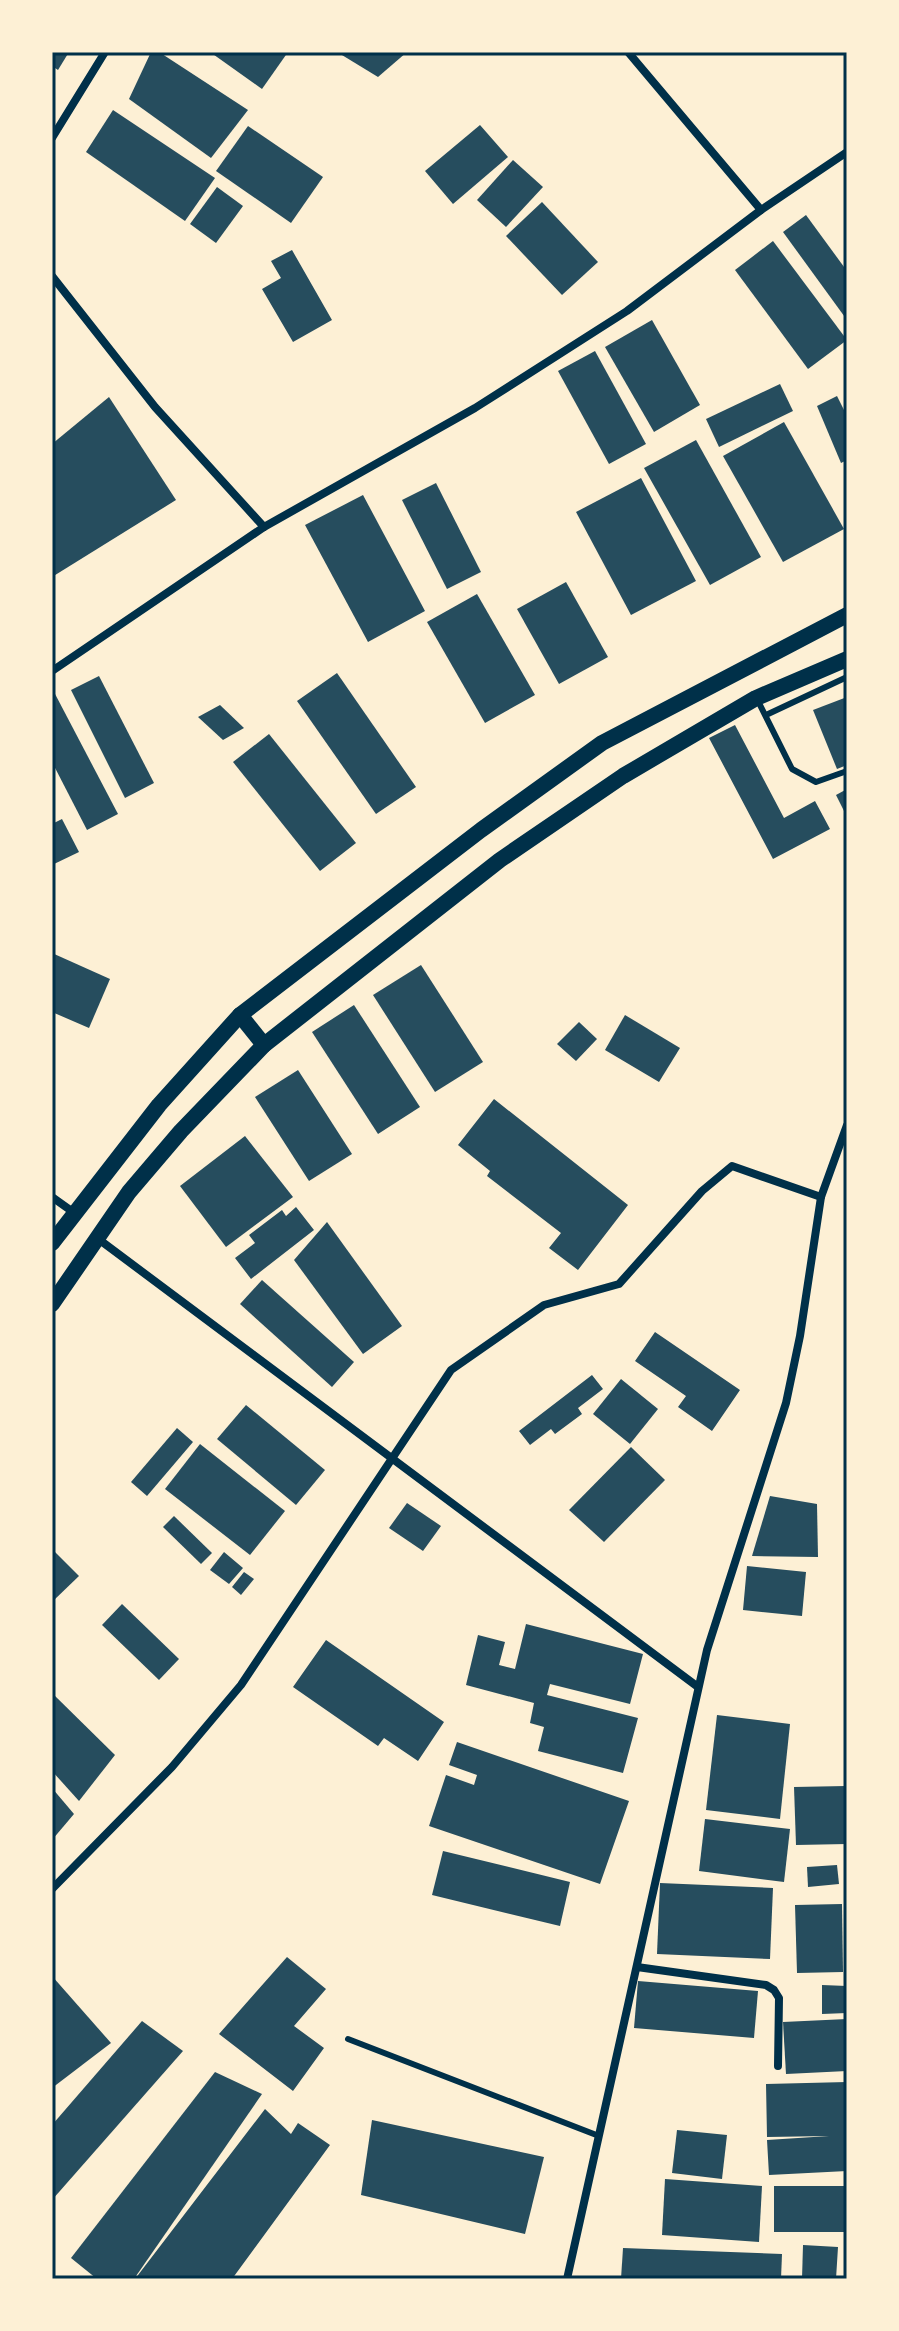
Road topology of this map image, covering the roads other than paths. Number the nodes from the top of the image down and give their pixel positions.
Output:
1 (105, 52) edge
2 (628, 52) edge
3 (52, 138) edge
4 (847, 152) edge
5 (761, 210) junction
6 (52, 276) edge
7 (264, 527) junction
8 (847, 615) edge
9 (847, 659) edge
10 (52, 671) edge
11 (847, 677) edge
12 (756, 698) junction
13 (766, 715) junction
14 (847, 771) edge
15 (240, 1015) junction
16 (264, 1045) junction
17 (847, 1125) edge
18 (52, 1197) edge
19 (821, 1197) junction
20 (73, 1212) junction
21 (97, 1238) junction
22 (52, 1243) edge
23 (52, 1304) edge
24 (392, 1456) junction
25 (698, 1687) junction
26 (52, 1889) edge
27 (637, 1967) junction
28 (348, 2039) dead end
29 (778, 2066) dead end
30 (599, 2136) junction
31 (567, 2279) edge

1 - 3 street
2 - 5 street
4 - 5 street
5 - 7 street
6 - 7 street
7 - 10 street
8 - 15 main road
9 - 12 main road
11 - 13 lane
12 - 13 lane
12 - 16 main road
13 - 14 lane
15 - 16 main road
15 - 20 main road
16 - 21 main road
17 - 19 street
18 - 20 street
19 - 24 street
19 - 25 street
20 - 22 main road
21 - 23 main road
21 - 24 street
24 - 25 street
24 - 26 street
25 - 27 street
27 - 29 street
27 - 30 street
28 - 30 lane
30 - 31 street

